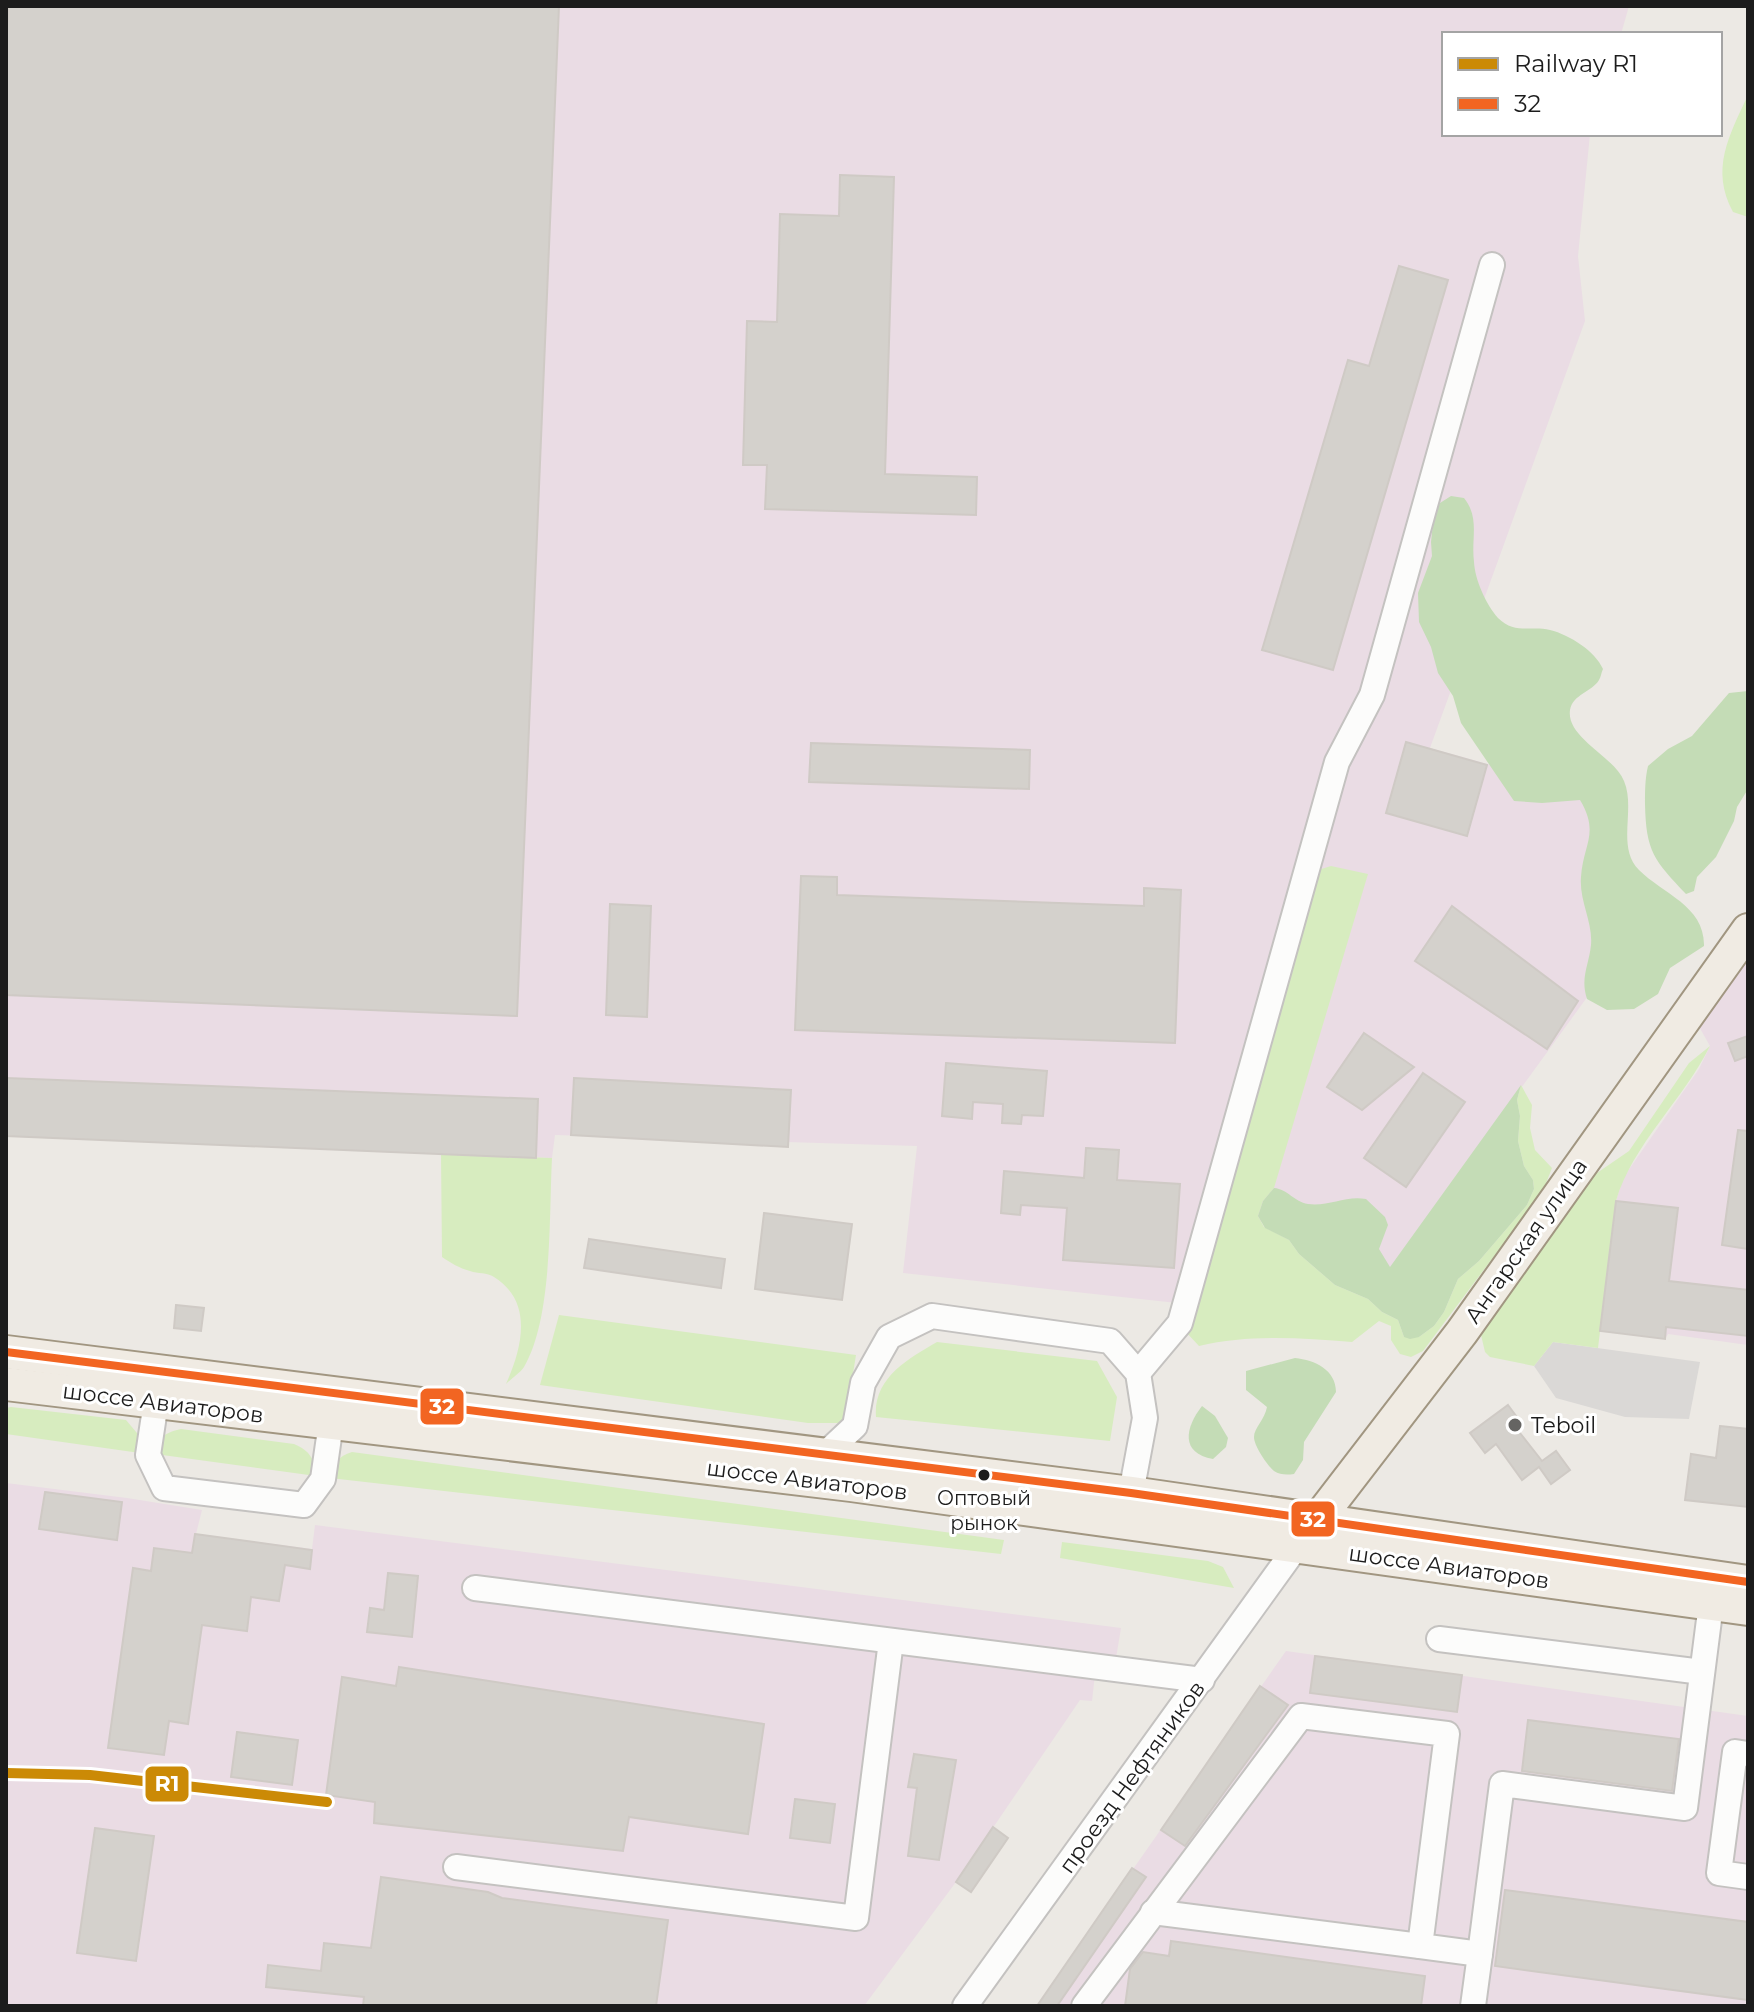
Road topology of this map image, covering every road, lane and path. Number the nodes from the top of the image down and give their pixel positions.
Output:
1 (1492, 265) dead end
2 (1748, 930) edge
3 (6, 1352) edge
4 (1138, 1373) junction
5 (6, 1384) edge
6 (156, 1402) junction
7 (331, 1423) junction
8 (824, 1455) junction
9 (1131, 1493) junction
10 (1318, 1519) junction
11 (1297, 1546) junction
12 (1748, 1582) edge
13 (475, 1588) dead end
14 (1711, 1604) junction
15 (1748, 1609) edge
16 (1439, 1639) dead end
17 (891, 1641) junction
18 (1702, 1672) junction
19 (1202, 1680) junction
20 (1748, 1754) edge
21 (1685, 1808) junction
22 (1727, 1813) junction
23 (456, 1867) dead end
24 (1748, 1877) edge
25 (1153, 1912) junction
26 (1420, 1946) junction
27 (1480, 1954) junction
28 (965, 2006) edge
29 (1084, 2006) edge
30 (1473, 2006) edge

1 - 4 street
2 - 10 main road, Ангарская улица
3 - 8 main road, шоссе Авиаторов
4 - 8 street
4 - 9 street
5 - 6 main road, шоссе Авиаторов
6 - 7 main road, шоссе Авиаторов
6 - 7 street
7 - 11 main road, шоссе Авиаторов
8 - 9 main road, шоссе Авиаторов
9 - 10 main road, шоссе Авиаторов
10 - 11 main road, Ангарская улица
10 - 12 main road, шоссе Авиаторов
11 - 14 main road, шоссе Авиаторов
11 - 19 street, проезд Нефтяников
13 - 17 street
14 - 15 main road, шоссе Авиаторов
14 - 18 street
16 - 18 street
17 - 19 street
17 - 23 street
18 - 21 street
19 - 28 street, проезд Нефтяников
20 - 22 street
21 - 22 street
21 - 27 street
22 - 24 street
25 - 26 street
25 - 26 street
25 - 29 street
26 - 27 street
27 - 30 street

